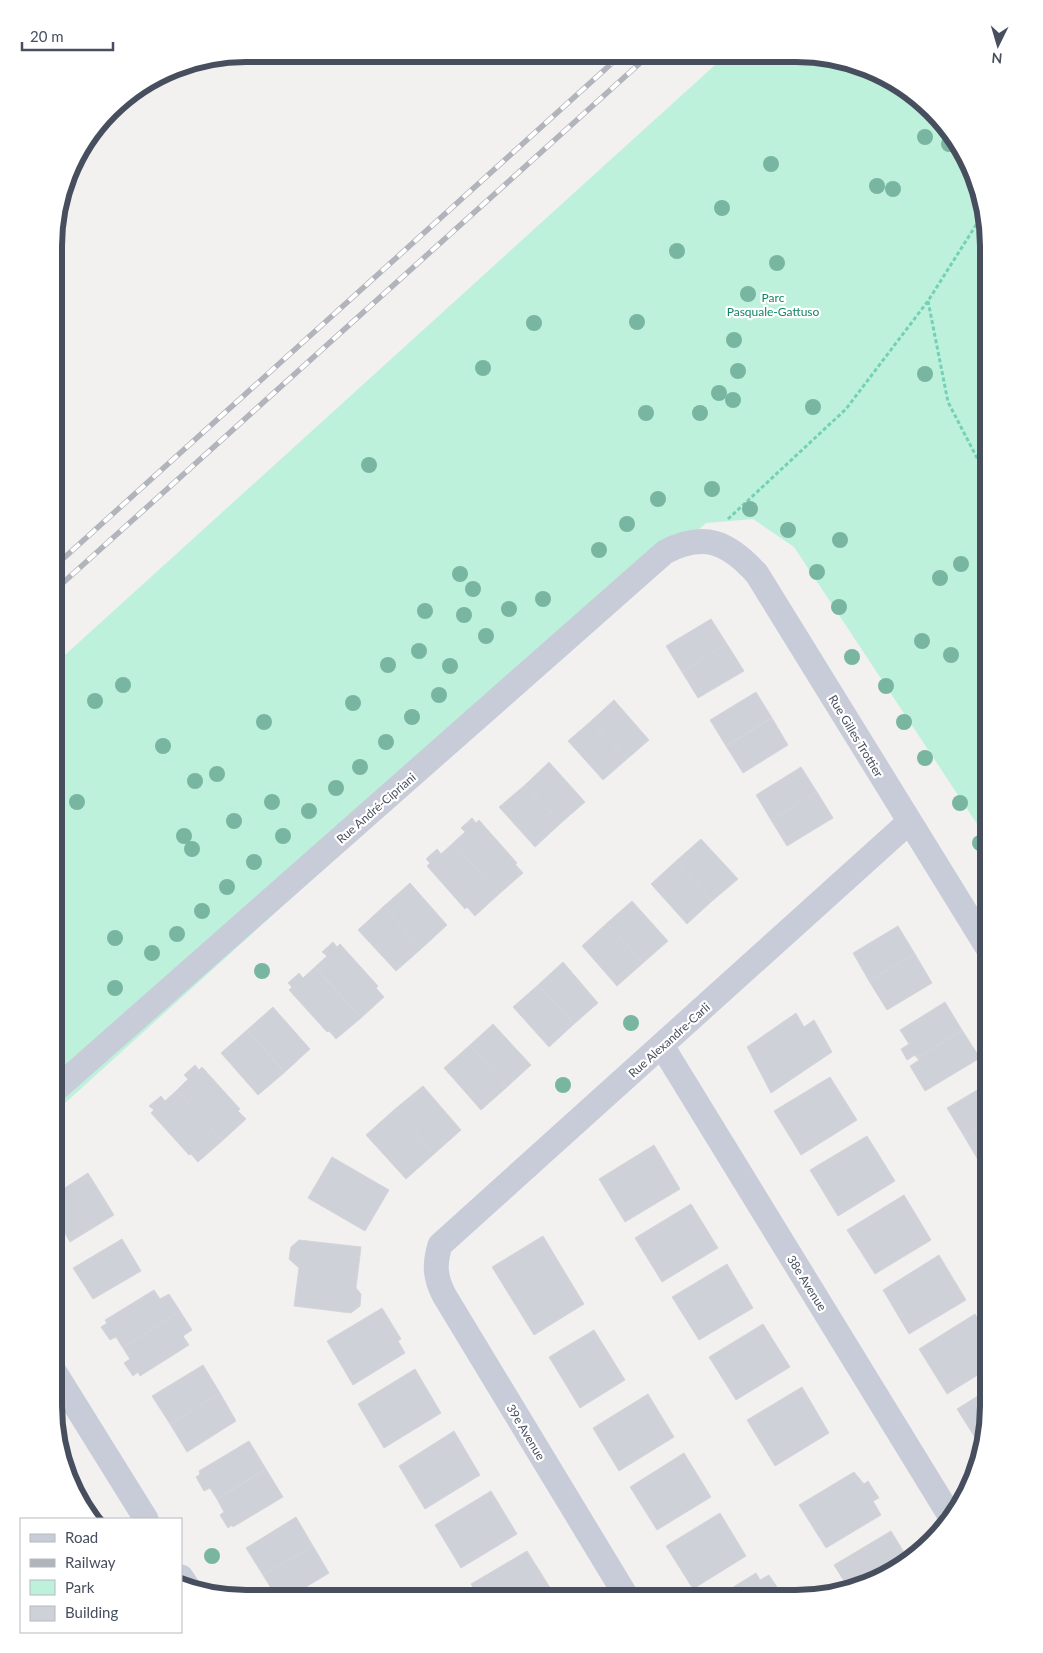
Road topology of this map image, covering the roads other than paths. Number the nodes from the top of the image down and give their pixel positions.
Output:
1 (706, 541) joint
2 (910, 822) junction
3 (980, 935) edge
4 (662, 1046) junction
5 (62, 1084) edge
6 (435, 1261) joint
7 (62, 1384) edge
8 (948, 1512) edge
9 (145, 1518) edge
10 (623, 1590) edge

1 - 2 street, Rue Gilles Trottier
1 - 5 street, Rue André-Cipriani
2 - 3 street, Rue Gilles Trottier
2 - 4 street, Rue Alexandre-Carli
4 - 6 street, Rue Alexandre-Carli
4 - 8 street, 38e Avenue
6 - 10 street, 39e Avenue
7 - 9 street

